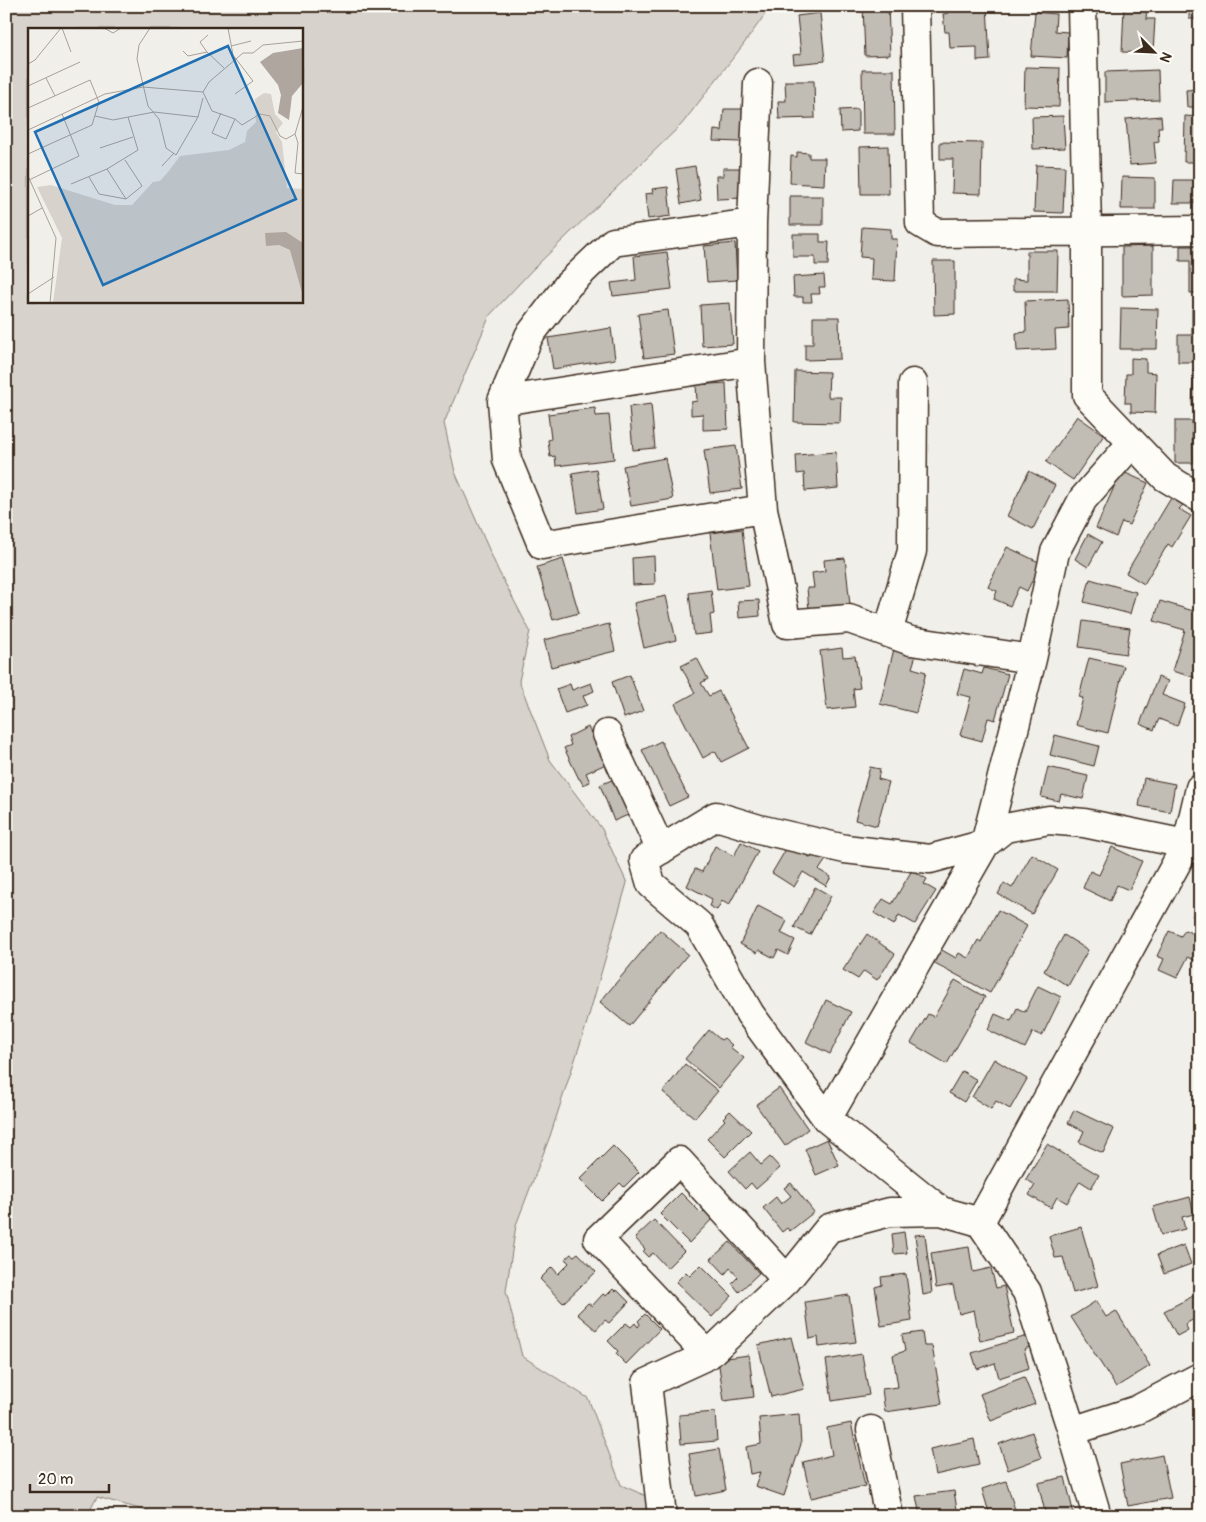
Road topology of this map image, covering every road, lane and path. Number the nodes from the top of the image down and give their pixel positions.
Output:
1 (915, 6) edge
2 (1082, 6) edge
3 (758, 83) dead end
4 (752, 223) junction
5 (1087, 230) junction
6 (1200, 230) edge
7 (751, 362) junction
8 (913, 382) dead end
9 (502, 401) junction
10 (1132, 443) junction
11 (1200, 498) edge
12 (763, 509) junction
13 (888, 632) junction
14 (1032, 659) junction
15 (607, 734) dead end
16 (1200, 788) edge
17 (985, 844) junction
18 (1193, 846) edge
19 (662, 850) junction
20 (827, 1119) junction
21 (941, 1211) junction
22 (980, 1222) junction
23 (787, 1280) junction
24 (708, 1354) junction
25 (1200, 1377) edge
26 (871, 1430) dead end
27 (1072, 1431) junction
28 (662, 1516) edge
29 (889, 1516) edge
30 (1097, 1516) edge

1 - 5 street
2 - 5 street
3 - 4 street
4 - 7 street
4 - 9 street
5 - 6 street
5 - 10 street
7 - 9 street
7 - 12 street
8 - 13 street
9 - 12 street
10 - 11 street
10 - 14 street
12 - 13 street
13 - 14 street
14 - 17 street
15 - 19 street
16 - 18 street
17 - 18 street
17 - 19 street
17 - 20 street
18 - 22 street
19 - 20 street
20 - 21 street
21 - 22 street
21 - 23 street
22 - 27 street
23 - 24 street
23 - 24 street
24 - 28 street
25 - 27 street
26 - 29 street
27 - 30 street

